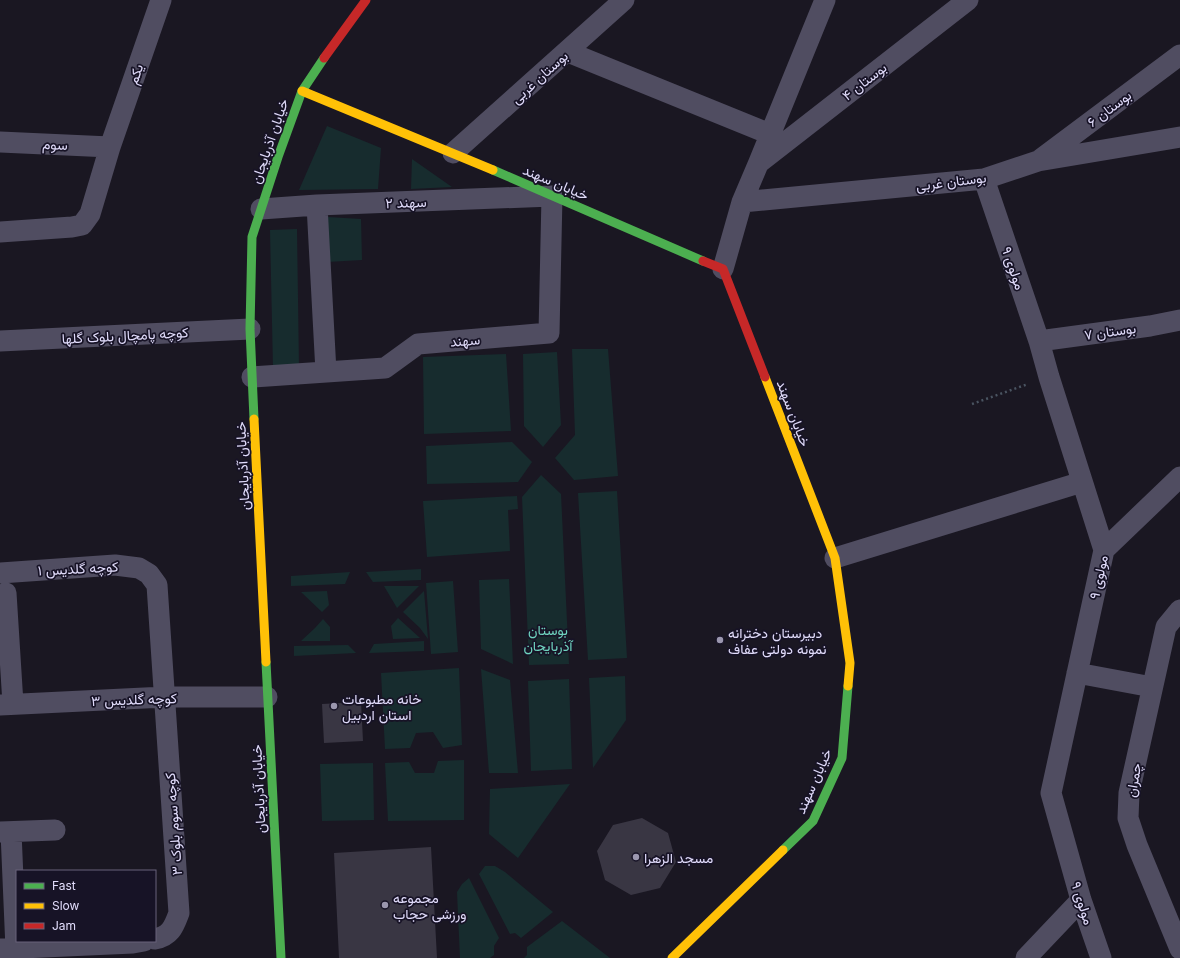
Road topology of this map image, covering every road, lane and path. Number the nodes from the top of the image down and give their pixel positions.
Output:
1 (161, 0) edge
2 (366, 0) edge
3 (624, 0) edge
4 (825, 0) edge
5 (968, 0) edge
6 (568, 52) junction
7 (1180, 55) edge
8 (302, 91) junction
9 (770, 134) junction
10 (1180, 137) edge
11 (0, 142) edge
12 (110, 147) junction
13 (453, 154) junction
14 (759, 162) junction
15 (1038, 162) junction
16 (984, 179) junction
17 (552, 196) junction
18 (742, 202) junction
19 (317, 206) junction
20 (261, 209) junction
21 (0, 232) edge
22 (723, 269) junction
23 (1180, 320) edge
24 (250, 329) junction
25 (0, 341) edge
26 (1040, 342) junction
27 (326, 372) junction
28 (252, 377) junction
29 (1048, 377) junction
30 (972, 404) dead end
31 (1180, 477) edge
32 (1082, 482) junction
33 (1104, 550) junction
34 (835, 558) junction
35 (0, 573) edge
36 (6, 593) dead end
37 (1180, 610) edge
38 (1077, 673) junction
39 (1152, 688) junction
40 (166, 697) junction
41 (267, 697) junction
42 (7, 705) edge
43 (54, 830) dead end
44 (5, 832) edge
45 (1080, 900) junction
46 (16, 909) edge
47 (156, 939) edge
48 (138, 942) edge
49 (1180, 949) edge
50 (22, 951) edge
51 (281, 958) edge
52 (672, 958) edge
53 (1026, 958) edge
54 (1102, 958) edge

1 - 12 street, یکم
2 - 8 street, خیابان آذربایجان
3 - 6 street, بوستان غربی
4 - 9 street
5 - 14 street, بوستان ۴
6 - 9 street
6 - 13 street, بوستان غربی
7 - 15 street, بوستان ۶
8 - 13 street, خیابان سهند
8 - 20 street, خیابان آذربایجان
9 - 14 street
10 - 15 street, بوستان غربی
11 - 12 street, سوم
12 - 21 street, یکم
13 - 17 street, خیابان سهند
14 - 18 street
15 - 16 street, بوستان غربی
16 - 18 street, بوستان غربی
16 - 26 street, مولوی ۹
17 - 19 street, سهند ۲
17 - 22 street, خیابان سهند
17 - 27 street, سهند
18 - 22 street
19 - 20 street, سهند ۲
19 - 27 street
20 - 24 street, خیابان آذربایجان
22 - 34 street, خیابان سهند
23 - 26 street, بوستان ۷
24 - 25 street, کوچه پامچال بلوک گلها
24 - 28 street, خیابان آذربایجان
26 - 29 street, مولوی ۹
27 - 28 street, سهند
28 - 41 street, خیابان آذربایجان
29 - 30 path
29 - 32 street, مولوی ۹
31 - 33 street
32 - 33 street, مولوی ۹
32 - 34 street
33 - 38 street, مولوی ۹
34 - 52 street, خیابان سهند
35 - 40 street, کوچه گلدیس ۱
36 - 42 street
37 - 39 street, چمران
38 - 39 street
38 - 45 street, مولوی ۹
39 - 49 street, چمران
40 - 41 street, کوچه گلدیس ۳
40 - 42 street, کوچه گلدیس ۳
40 - 47 street, کوچه سوم بلوک ۳
41 - 51 street, خیابان آذربایجان
43 - 44 street
44 - 46 street
45 - 53 street
45 - 54 street, مولوی ۹
48 - 50 street

